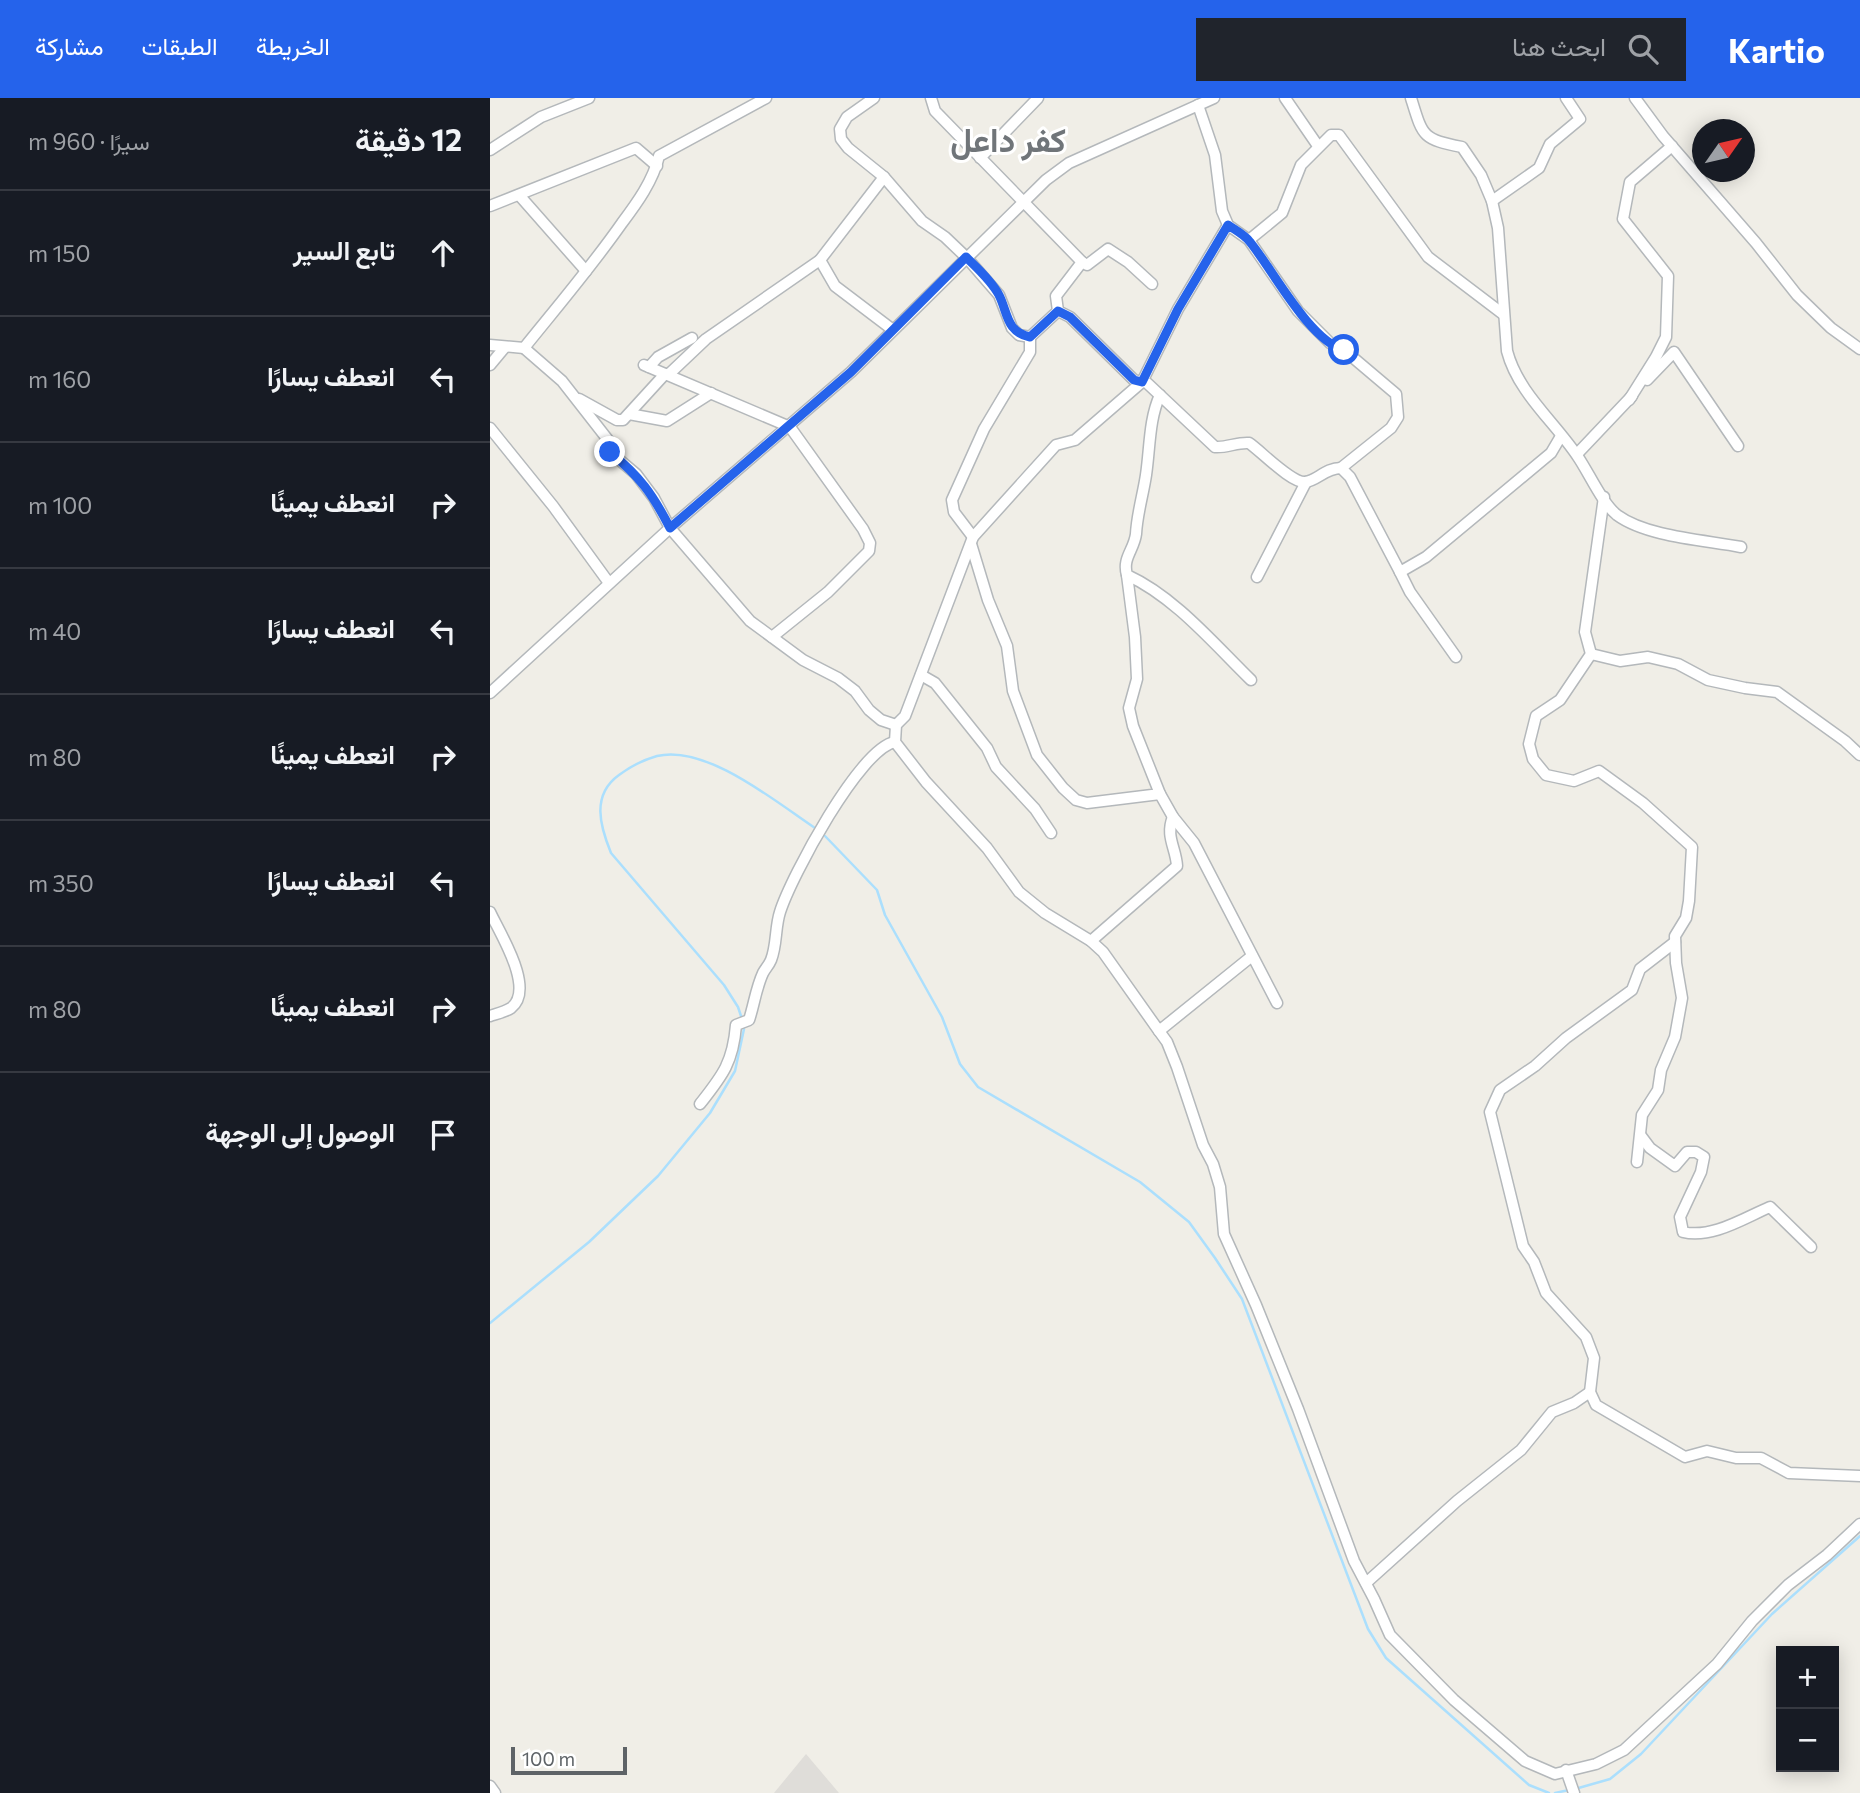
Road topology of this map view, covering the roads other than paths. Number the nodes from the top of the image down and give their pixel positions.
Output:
1 (589, 98) edge
2 (766, 98) edge
3 (874, 98) edge
4 (931, 98) edge
5 (1038, 98) edge
6 (1214, 98) edge
7 (1285, 98) edge
8 (1411, 98) edge
9 (1566, 98) edge
10 (1635, 98) edge
11 (1198, 105) junction
12 (1318, 146) junction
13 (1672, 146) junction
14 (490, 150) edge
15 (980, 158) junction
16 (657, 166) junction
17 (884, 177) junction
18 (519, 195) junction
19 (1021, 201) junction
20 (1492, 201) junction
21 (490, 206) edge
22 (1228, 225) junction
23 (1249, 240) junction
24 (966, 257) junction
25 (820, 260) junction
26 (1082, 262) junction
27 (586, 271) junction
28 (1152, 284) dead end
29 (1058, 311) junction
30 (1503, 314) junction
31 (893, 330) junction
32 (1030, 337) junction
33 (692, 338) dead end
34 (490, 345) edge
35 (505, 347) junction
36 (524, 348) junction
37 (1860, 349) edge
38 (490, 365) edge
39 (667, 375) junction
40 (1142, 382) junction
41 (711, 393) junction
42 (1160, 395) junction
43 (574, 396) junction
44 (1629, 400) junction
45 (629, 414) junction
46 (790, 427) junction
47 (490, 428) edge
48 (1561, 436) junction
49 (1738, 446) dead end
50 (1577, 454) junction
51 (1341, 468) junction
52 (1306, 482) junction
53 (1604, 497) junction
54 (670, 528) junction
55 (972, 541) junction
56 (1741, 547) dead end
57 (1400, 572) junction
58 (1127, 575) junction
59 (1257, 578) dead end
60 (609, 583) junction
61 (772, 638) junction
62 (1591, 654) junction
63 (1456, 657) dead end
64 (921, 675) junction
65 (1251, 680) dead end
66 (490, 693) edge
67 (896, 724) junction
68 (895, 742) junction
69 (1860, 755) edge
70 (1160, 794) junction
71 (1173, 817) junction
72 (1051, 833) dead end
73 (490, 912) edge
74 (1091, 941) junction
75 (1675, 942) junction
76 (1252, 956) junction
77 (1277, 1003) dead end
78 (490, 1016) edge
79 (1159, 1031) junction
80 (700, 1104) dead end
81 (1641, 1136) junction
82 (1636, 1162) dead end
83 (1811, 1247) dead end
84 (1590, 1392) junction
85 (1860, 1476) edge
86 (1860, 1524) edge
87 (1366, 1583) junction
88 (1566, 1770) junction
89 (490, 1786) edge
90 (495, 1793) edge
91 (1574, 1793) edge

1 - 14 street
2 - 16 street
3 - 17 street
4 - 15 street
5 - 15 street
6 - 11 street
7 - 12 street
8 - 20 street
9 - 20 street
10 - 13 street
11 - 19 street
11 - 22 street
12 - 23 street
12 - 30 street
13 - 37 street
13 - 44 street
15 - 19 street
16 - 18 street
16 - 27 street
17 - 24 street
17 - 25 street
18 - 21 street
18 - 27 street
19 - 24 street
19 - 26 street
20 - 30 street
22 - 23 street
22 - 40 street
23 - 51 street
24 - 31 street
24 - 32 street
25 - 31 street
25 - 39 street
26 - 28 street
26 - 29 street
27 - 36 street
29 - 32 street
29 - 40 street
30 - 48 street
31 - 46 street
32 - 55 street
33 - 39 street
34 - 35 street
35 - 36 street
35 - 38 street
36 - 43 street
39 - 41 street
39 - 45 street
40 - 42 street
40 - 55 street
41 - 45 street
41 - 46 street
42 - 52 street
42 - 58 street
43 - 45 street
43 - 54 street
44 - 49 street
44 - 50 street
46 - 54 street
46 - 61 street
47 - 60 street
48 - 50 street
48 - 57 street
50 - 53 street
51 - 52 street
51 - 57 street
52 - 59 street
53 - 56 street
53 - 62 street
54 - 60 street
54 - 61 street
55 - 64 street
55 - 70 street
57 - 63 street
58 - 65 street
58 - 70 street
60 - 66 street
61 - 67 street
62 - 69 street
62 - 75 street
64 - 67 street
64 - 72 street
67 - 68 street
68 - 74 street
68 - 80 street
70 - 71 street
71 - 74 street
71 - 76 street
73 - 78 street
74 - 79 street
75 - 81 street
75 - 84 street
76 - 77 street
76 - 79 street
79 - 87 street
81 - 82 street
81 - 83 street
84 - 85 street
84 - 87 street
86 - 88 street
87 - 88 street
88 - 91 street
89 - 90 street

